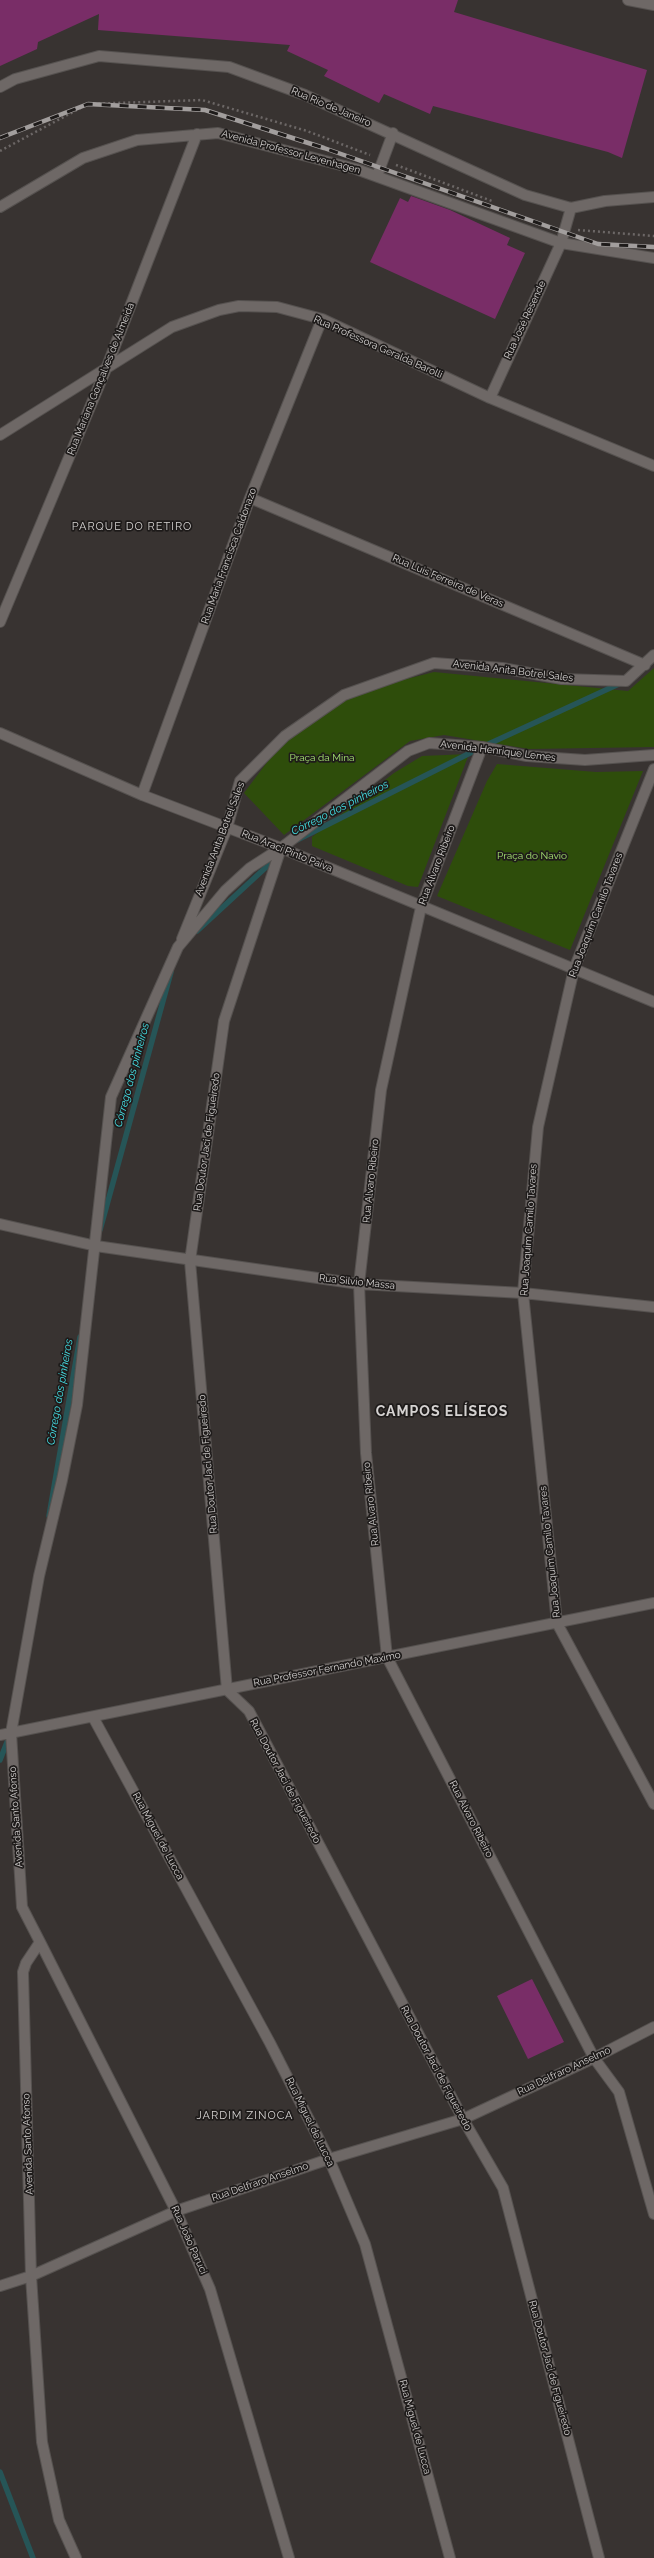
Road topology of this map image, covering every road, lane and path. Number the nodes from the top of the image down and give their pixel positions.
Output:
1 (628, 0) edge
2 (654, 5) edge
3 (0, 87) edge
4 (392, 133) junction
5 (197, 134) junction
6 (377, 176) junction
7 (654, 197) edge
8 (0, 207) edge
9 (571, 208) junction
10 (561, 243) junction
11 (654, 258) edge
12 (322, 319) junction
13 (106, 369) junction
14 (490, 398) junction
15 (0, 435) edge
16 (654, 466) edge
17 (250, 498) junction
18 (0, 622) edge
19 (654, 656) edge
20 (645, 665) junction
21 (0, 733) edge
22 (482, 747) junction
23 (654, 755) edge
24 (654, 769) edge
25 (142, 795) junction
26 (227, 828) junction
27 (281, 848) junction
28 (421, 907) junction
29 (178, 947) junction
30 (574, 970) junction
31 (654, 1002) edge
32 (0, 1224) edge
33 (96, 1246) junction
34 (190, 1261) junction
35 (360, 1284) junction
36 (523, 1293) junction
37 (654, 1307) edge
38 (654, 1603) edge
39 (558, 1623) junction
40 (387, 1657) junction
41 (227, 1690) junction
42 (93, 1717) junction
43 (11, 1733) junction
44 (0, 1735) edge
45 (654, 1804) edge
46 (40, 1942) junction
47 (654, 2027) edge
48 (594, 2058) junction
49 (463, 2119) junction
50 (329, 2159) junction
51 (176, 2211) junction
52 (654, 2214) edge
53 (31, 2276) junction
54 (0, 2286) edge
55 (76, 2558) edge
56 (289, 2558) edge
57 (450, 2558) edge
58 (599, 2558) edge

1 - 2 street
3 - 4 street, Rua Rio de Janeiro
4 - 6 street
4 - 9 street, Rua Rio de Janeiro
5 - 6 street, Avenida Professor Levenhagen
5 - 8 street, Avenida Professor Levenhagen
5 - 13 street, Rua Mariana Gonçalves de Almeida
6 - 10 street, Avenida Professor Levenhagen
7 - 9 street, Rua Rio de Janeiro
9 - 10 street, Rua José Resende
10 - 11 street, Avenida Professor Levenhagen
10 - 14 street, Rua José Resende
12 - 13 street, Rua Professora Geralda Barolli
12 - 14 street, Rua Professora Geralda Barolli
12 - 17 street, Rua Maria Francisca Caldonazo
13 - 15 street, Rua Professora Geralda Barolli
13 - 18 street, Rua Mariana Gonçalves de Almeida
14 - 16 street, Rua Professora Geralda Barolli
17 - 20 street, Rua Luis Ferreira de Veras
17 - 25 street, Rua Maria Francisca Caldonazo
19 - 20 street, Avenida Anita Botrel Sales
20 - 26 street, Avenida Anita Botrel Sales
21 - 25 street, Rua Araci Pinto Paiva
22 - 23 street, Avenida Henrique Lemes
22 - 27 street, Avenida Henrique Lemes
22 - 28 street, Rua Alvaro Ribeiro
24 - 30 street, Rua Joaquim Camilo Tavares
25 - 26 street, Rua Araci Pinto Paiva
26 - 27 street, Rua Araci Pinto Paiva
26 - 29 street, Avenida Anita Botrel Sales
27 - 28 street, Rua Araci Pinto Paiva
27 - 29 street, Avenida Henrique Lemes
27 - 34 street, Rua Doutor Jaci de Figueiredo
28 - 30 street, Rua Araci Pinto Paiva
28 - 35 street, Rua Alvaro Ribeiro
29 - 33 street, Avenida Henrique Lemes
30 - 31 street, Rua Araci Pinto Paiva
30 - 36 street, Rua Joaquim Camilo Tavares
32 - 33 street, Rua Silvio Massa
33 - 34 street, Rua Silvio Massa
33 - 43 street, Avenida Santo Afonso
34 - 35 street, Rua Silvio Massa
34 - 41 street, Rua Doutor Jaci de Figueiredo
35 - 36 street, Rua Silvio Massa
35 - 40 street, Rua Alvaro Ribeiro
36 - 37 street, Rua Silvio Massa
36 - 39 street, Rua Joaquim Camilo Tavares
38 - 39 street, Rua Professor Fernando Maximo
39 - 40 street, Rua Professor Fernando Maximo
39 - 45 street, Rua Joaquim Camilo Tavares
40 - 41 street, Rua Professor Fernando Maximo
40 - 48 street, Rua Alvaro Ribeiro
41 - 42 street, Rua Professor Fernando Maximo
41 - 49 street, Rua Doutor Jaci de Figueiredo
42 - 43 street, Rua Professor Fernando Maximo
42 - 50 street, Rua Miguel de Lucca
43 - 44 street, Rua Professor Fernando Maximo
43 - 46 street, Avenida Santo Afonso
46 - 51 street, Rua João Paruci
46 - 53 street, Avenida Santo Afonso
47 - 48 street, Rua Delfraro Anselmo
48 - 49 street, Rua Delfraro Anselmo
48 - 52 street, Rua Alvaro Ribeiro
49 - 50 street, Rua Delfraro Anselmo
49 - 58 street, Rua Doutor Jaci de Figueiredo
50 - 51 street, Rua Delfraro Anselmo
50 - 57 street, Rua Miguel de Lucca
51 - 53 street, Rua Delfraro Anselmo
51 - 56 street, Rua João Paruci
53 - 54 street, Rua Delfraro Anselmo
53 - 55 street, Avenida Santo Afonso

